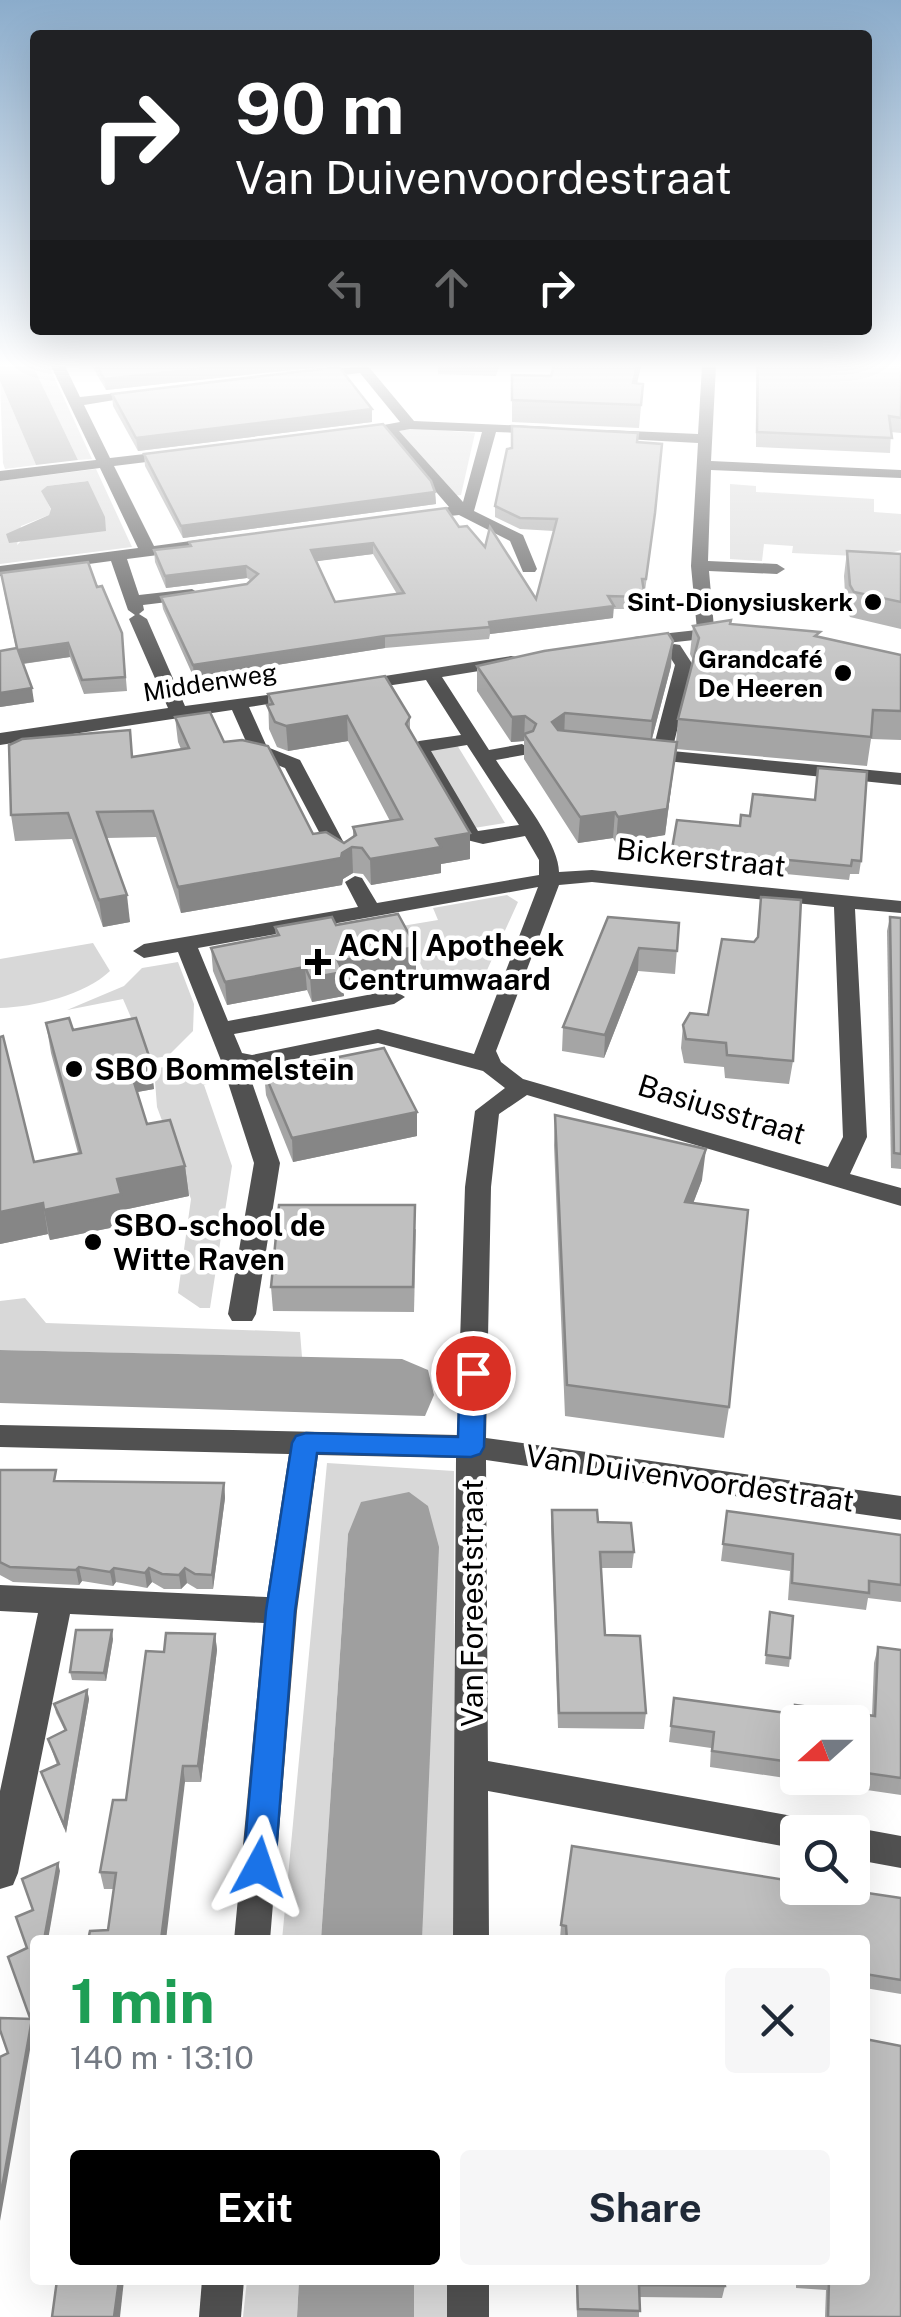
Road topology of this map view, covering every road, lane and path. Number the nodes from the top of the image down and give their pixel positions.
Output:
1 (110, 474) edge
2 (428, 474) edge
3 (478, 474) edge
4 (703, 474) edge
5 (460, 511) junction
6 (409, 518) edge
7 (241, 540) edge
8 (148, 551) junction
9 (117, 556) junction
10 (700, 566) junction
11 (528, 569) dead end
12 (776, 569) dead end
13 (0, 571) edge
14 (209, 592) edge
15 (136, 610) junction
16 (706, 632) junction
17 (738, 634) edge
18 (624, 643) edge
19 (674, 649) edge
20 (528, 658) edge
21 (431, 674) junction
22 (238, 703) junction
23 (179, 712) junction
24 (0, 739) edge
25 (483, 751) junction
26 (521, 752) dead end
27 (627, 752) edge
28 (661, 755) junction
29 (901, 778) edge
30 (532, 829) junction
31 (344, 860) edge
32 (549, 879) junction
33 (355, 882) dead end
34 (844, 902) junction
35 (901, 907) edge
36 (371, 910) junction
37 (186, 943) junction
38 (144, 951) dead end
39 (394, 998) dead end
40 (220, 1030) junction
41 (232, 1058) junction
42 (490, 1066) junction
43 (524, 1086) junction
44 (836, 1177) junction
45 (901, 1198) edge
46 (242, 1314) dead end
47 (0, 1436) edge
48 (306, 1443) junction
49 (471, 1447) junction
50 (901, 1508) edge
51 (0, 1598) edge
52 (58, 1599) junction
53 (280, 1611) junction
54 (474, 1773) junction
55 (780, 1830) edge
56 (870, 1846) edge
57 (901, 1852) edge
58 (0, 1873) edge
59 (252, 1935) edge
60 (472, 1935) edge
61 (223, 2285) edge
62 (468, 2285) edge
63 (220, 2317) edge
64 (468, 2317) edge

1 - 8 street
2 - 5 street
3 - 5 street
4 - 10 street
5 - 6 street
5 - 11 street
7 - 8 street
8 - 9 street
9 - 13 street
9 - 15 street
10 - 12 street
10 - 16 street
14 - 15 street
15 - 23 street
16 - 17 street
16 - 18 street
19 - 28 street
20 - 21 street, Middenweg
21 - 22 street, Middenweg
21 - 25 street
22 - 23 street, Middenweg
22 - 31 street
23 - 24 street, Middenweg
25 - 26 street
25 - 30 street
25 - 30 street
27 - 28 street
28 - 29 street
30 - 32 street
32 - 34 street, Bickerstraat
32 - 36 street, Bickerstraat
32 - 42 street
33 - 36 street
34 - 35 street, Bickerstraat
34 - 44 street
36 - 37 street, Bickerstraat
37 - 38 street, Bickerstraat
37 - 40 street
39 - 40 street
40 - 41 street
41 - 42 street
41 - 46 street
42 - 43 street
43 - 44 street, Basiusstraat
43 - 49 street, Van Foreeststraat
44 - 45 street, Basiusstraat
47 - 48 street, Van Duivenvoordestraat
48 - 49 street, Van Duivenvoordestraat
48 - 53 street
49 - 50 street, Van Duivenvoordestraat
49 - 54 street, Van Foreeststraat
51 - 52 street
52 - 53 street
52 - 58 street
53 - 59 street
54 - 55 street
54 - 60 street, Van Foreeststraat
56 - 57 street
61 - 63 street
62 - 64 street

